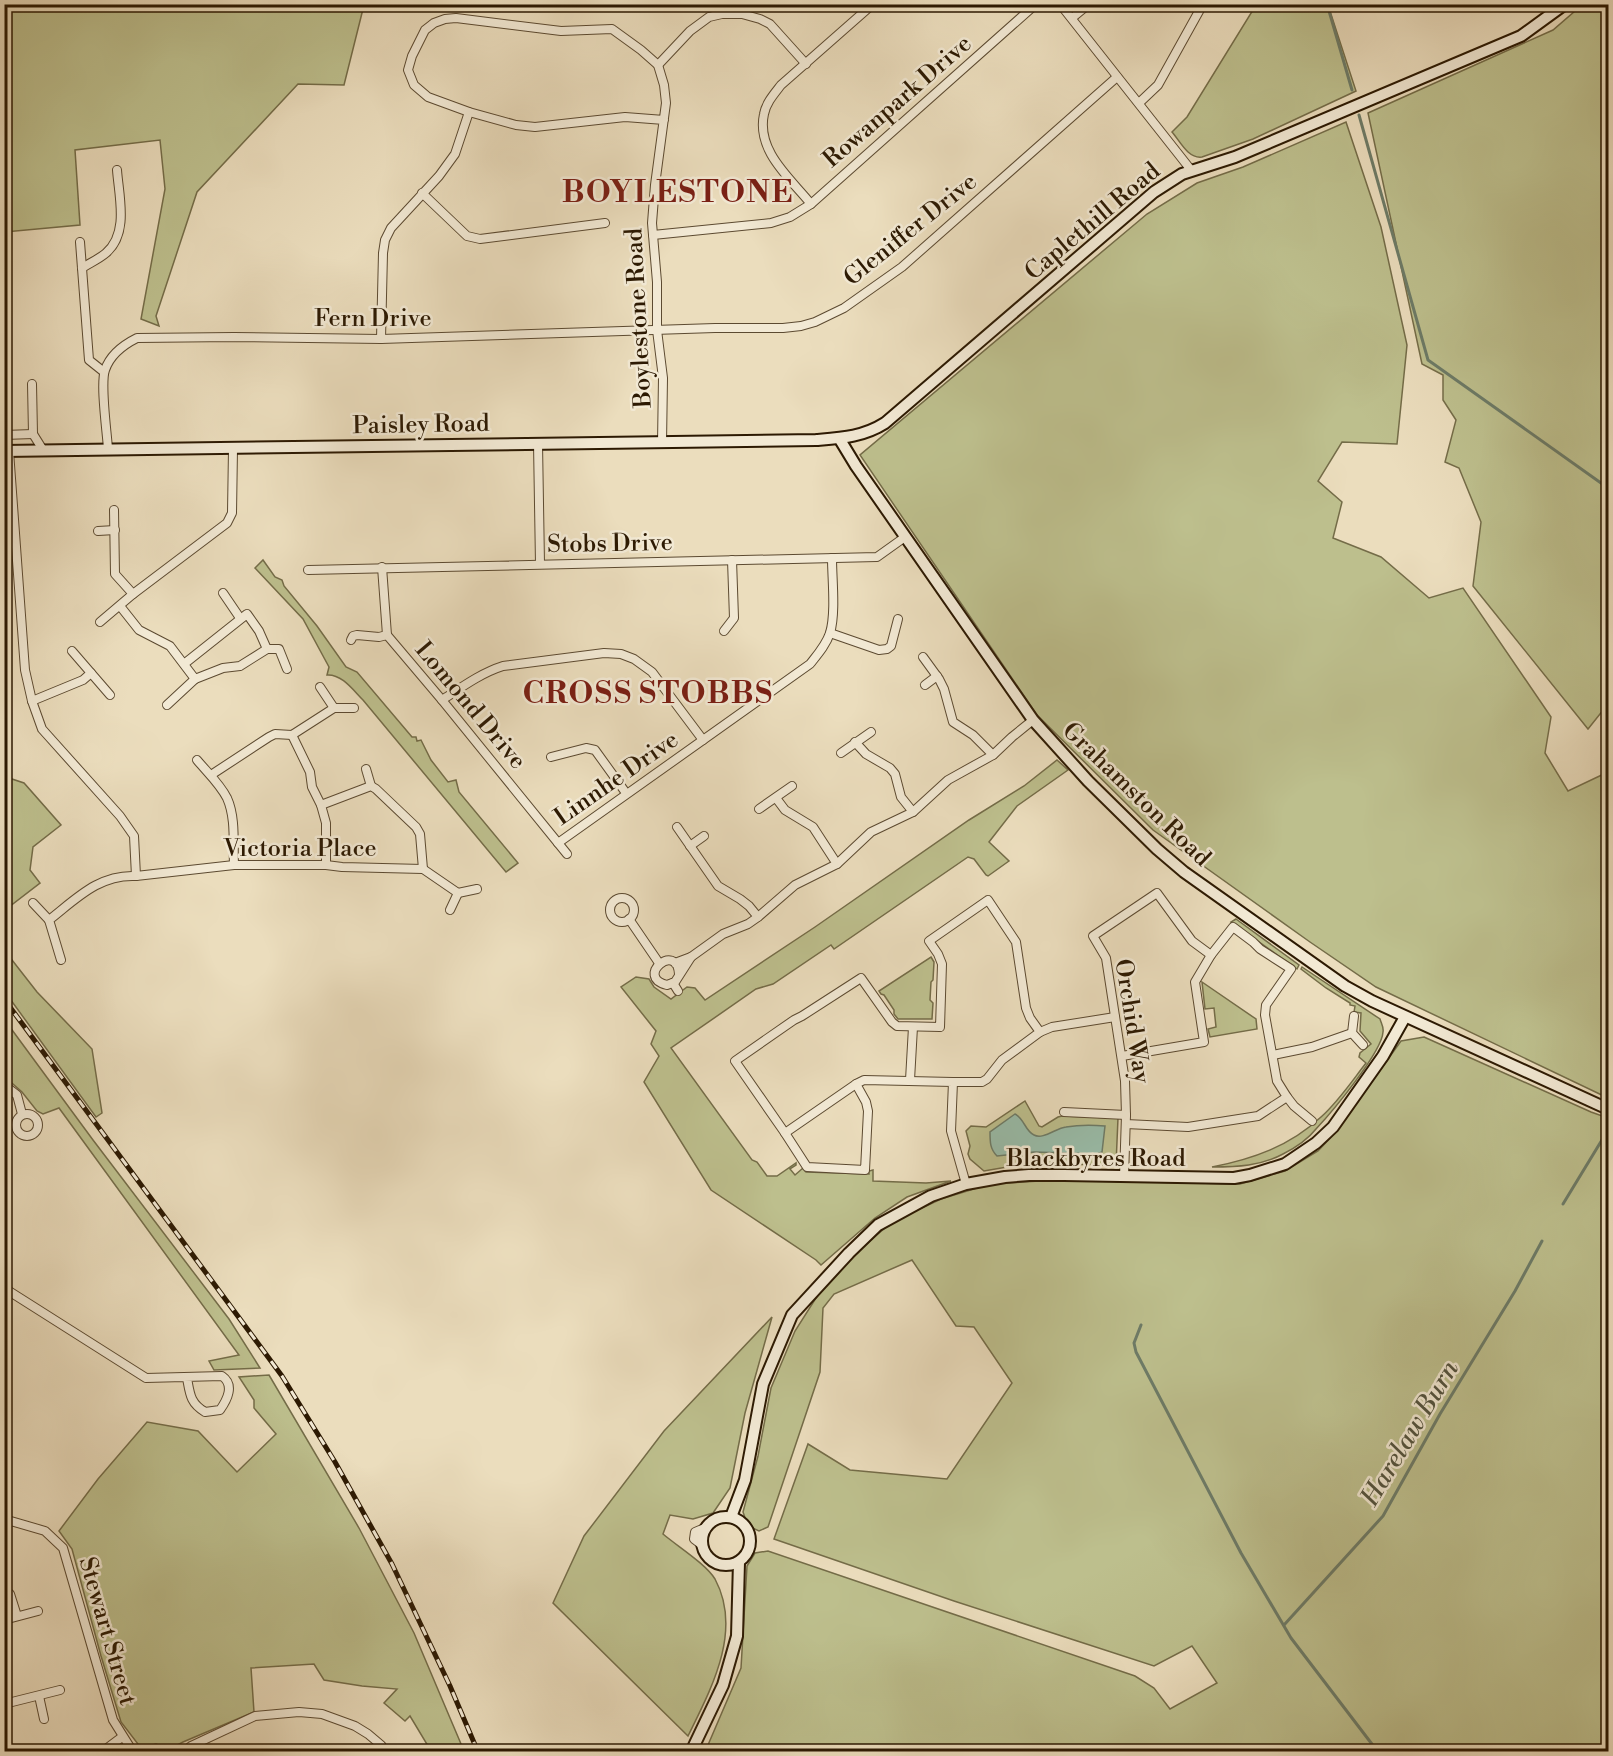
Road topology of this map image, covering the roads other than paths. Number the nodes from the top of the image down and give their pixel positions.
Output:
1 (873, 4) edge
2 (1036, 4) edge
3 (1060, 4) edge
4 (1089, 4) edge
5 (1203, 4) edge
6 (1564, 4) edge
7 (1072, 18) junction
8 (806, 64) junction
9 (658, 65) junction
10 (1117, 77) junction
11 (1138, 103) junction
12 (469, 112) junction
13 (664, 120) junction
14 (117, 170) dead end
15 (1191, 170) junction
16 (422, 193) junction
17 (811, 204) junction
18 (605, 223) dead end
19 (653, 235) junction
20 (80, 243) dead end
21 (82, 268) junction
22 (657, 330) junction
23 (381, 339) junction
24 (104, 372) junction
25 (32, 384) dead end
26 (33, 434) junction
27 (4, 435) edge
28 (839, 438) junction
29 (538, 443) junction
30 (662, 443) junction
31 (233, 448) junction
32 (108, 449) junction
33 (43, 450) junction
34 (7, 451) edge
35 (114, 510) dead end
36 (115, 530) junction
37 (98, 531) dead end
38 (905, 537) junction
39 (832, 558) junction
40 (732, 560) junction
41 (540, 564) junction
42 (382, 567) junction
43 (308, 570) dead end
44 (223, 593) dead end
45 (133, 594) junction
46 (120, 606) junction
47 (240, 618) junction
48 (898, 619) dead end
49 (100, 622) dead end
50 (724, 631) dead end
51 (830, 633) junction
52 (387, 635) junction
53 (351, 640) dead end
54 (267, 649) junction
55 (72, 651) dead end
56 (923, 657) dead end
57 (184, 664) junction
58 (287, 669) dead end
59 (91, 674) junction
60 (937, 676) junction
61 (195, 679) junction
62 (924, 685) dead end
63 (320, 687) dead end
64 (110, 694) dead end
65 (33, 700) junction
66 (442, 700) junction
67 (167, 705) dead end
68 (334, 708) junction
69 (354, 708) dead end
70 (1033, 720) junction
71 (871, 732) dead end
72 (292, 735) junction
73 (703, 740) junction
74 (855, 742) junction
75 (841, 753) dead end
76 (993, 755) junction
77 (551, 757) dead end
78 (198, 760) dead end
79 (366, 769) dead end
80 (211, 775) junction
81 (371, 786) junction
82 (792, 786) dead end
83 (626, 793) junction
84 (776, 798) junction
85 (321, 805) junction
86 (759, 809) dead end
87 (913, 812) junction
88 (677, 827) dead end
89 (704, 836) dead end
90 (558, 843) junction
91 (690, 846) junction
92 (567, 854) dead end
93 (837, 864) junction
94 (234, 865) junction
95 (326, 865) junction
96 (423, 869) junction
97 (136, 876) junction
98 (477, 889) dead end
99 (458, 893) junction
100 (33, 903) dead end
101 (450, 910) dead end
102 (758, 917) junction
103 (629, 919) dead end
104 (49, 920) junction
105 (1211, 955) junction
106 (691, 957) junction
107 (61, 960) dead end
108 (659, 963) junction
109 (675, 963) junction
110 (679, 974) junction
111 (673, 983) junction
112 (678, 991) dead end
113 (1354, 1016) dead end
114 (1115, 1017) junction
115 (1406, 1017) junction
116 (913, 1027) junction
117 (1040, 1032) junction
118 (1352, 1032) junction
119 (1363, 1045) dead end
120 (1273, 1055) junction
121 (1122, 1056) junction
122 (910, 1080) junction
123 (953, 1082) junction
124 (855, 1084) junction
125 (4, 1085) edge
126 (1287, 1097) junction
127 (1608, 1109) edge
128 (1064, 1112) dead end
129 (22, 1114) dead end
130 (1126, 1115) junction
131 (1312, 1121) dead end
132 (1126, 1124) junction
133 (784, 1133) junction
134 (1124, 1177) junction
135 (966, 1184) junction
136 (4, 1288) edge
137 (187, 1378) junction
138 (731, 1517) junction
139 (4, 1519) edge
140 (739, 1562) junction
141 (10, 1594) dead end
142 (38, 1611) dead end
143 (17, 1616) junction
144 (4, 1620) edge
145 (60, 1690) dead end
146 (39, 1696) junction
147 (4, 1704) edge
148 (44, 1719) dead end
149 (122, 1737) junction
150 (102, 1752) edge
151 (133, 1752) edge
152 (184, 1752) edge
153 (386, 1752) edge
154 (691, 1752) edge

1 - 8 street
2 - 17 street, Rowanpark Drive
3 - 7 street
4 - 7 street
5 - 11 street
6 - 15 main road, Caplethill Road
7 - 10 street
8 - 9 street
8 - 17 street
9 - 12 street
9 - 13 street, Boylestone Road
10 - 11 street
10 - 22 street, Gleniffer Drive
11 - 15 street
12 - 13 street
12 - 16 street
13 - 19 street, Boylestone Road
14 - 21 street
15 - 28 main road, Caplethill Road
16 - 18 street
16 - 23 street
17 - 19 street, Rowanpark Drive
19 - 22 street, Boylestone Road
20 - 21 street
21 - 24 street
22 - 23 street, Fern Drive
22 - 30 street, Boylestone Road
23 - 24 street, Fern Drive
24 - 32 street
25 - 26 street
26 - 27 street
26 - 33 street
28 - 30 main road, Paisley Road
28 - 38 main road, Grahamston Road
29 - 30 main road, Paisley Road
29 - 31 main road, Paisley Road
29 - 41 street
31 - 32 main road, Paisley Road
31 - 45 street
32 - 33 main road, Paisley Road
33 - 34 main road, Paisley Road
34 - 65 street
35 - 36 street
36 - 37 street
36 - 45 street
38 - 39 street, Stobs Drive
38 - 70 main road, Grahamston Road
39 - 40 street, Stobs Drive
39 - 51 street, Linnhe Drive
40 - 41 street, Stobs Drive
40 - 50 street
41 - 42 street, Stobs Drive
42 - 43 street, Stobs Drive
42 - 52 street, Lomond Drive
44 - 47 street
45 - 46 street
46 - 49 street
46 - 57 street
47 - 54 street
47 - 57 street
48 - 51 street
51 - 73 street, Linnhe Drive
52 - 53 street
52 - 66 street, Lomond Drive
54 - 58 street
54 - 61 street
55 - 59 street
56 - 60 street
57 - 61 street
59 - 64 street
59 - 65 street
60 - 62 street
60 - 76 street
61 - 67 street
63 - 68 street
65 - 97 street
66 - 73 street
66 - 90 street, Lomond Drive
68 - 69 street
68 - 72 street
70 - 76 street
70 - 115 main road, Grahamston Road
71 - 74 street
72 - 80 street
72 - 85 street
73 - 83 street, Linnhe Drive
74 - 75 street
74 - 87 street
76 - 87 street
77 - 83 street
78 - 80 street
79 - 81 street
80 - 94 street
81 - 85 street
81 - 96 street
82 - 84 street
83 - 90 street, Linnhe Drive
84 - 86 street
84 - 93 street
85 - 95 street
87 - 93 street
88 - 91 street
89 - 91 street
90 - 92 street, Lomond Drive
91 - 102 street
93 - 102 street
94 - 95 street, Victoria Place
94 - 97 street, Victoria Place
95 - 96 street, Victoria Place
96 - 99 street
97 - 104 street, Victoria Place
98 - 99 street
99 - 101 street
100 - 104 street
102 - 106 street
103 - 108 street
104 - 107 street
105 - 114 street, Orchid Way
105 - 120 street
105 - 121 street
106 - 109 street
106 - 110 street
108 - 109 street
108 - 111 street
109 - 110 street
110 - 111 street
111 - 112 street
113 - 118 street
114 - 117 street
114 - 121 street, Orchid Way
115 - 127 main road, Grahamston Road
115 - 134 main road, Blackbyres Road
116 - 117 street
116 - 122 street
116 - 133 street
117 - 123 street
118 - 119 street
118 - 120 street
120 - 126 street
121 - 130 street, Orchid Way
122 - 123 street
122 - 124 street
123 - 135 street
124 - 133 street
124 - 133 street
125 - 129 street
126 - 131 street
126 - 132 street
128 - 130 street, Orchid Way
130 - 132 street, Orchid Way
132 - 134 street, Orchid Way
134 - 135 main road, Blackbyres Road
135 - 138 main road, Blackbyres Road
136 - 137 street
137 - 137 street
138 - 140 main road
138 - 140 main road
139 - 149 street, Stewart Street
140 - 154 main road
141 - 143 street
142 - 143 street
143 - 144 street
145 - 146 street
146 - 147 street
146 - 148 street
149 - 150 street
149 - 151 street, Stewart Street
152 - 153 street

